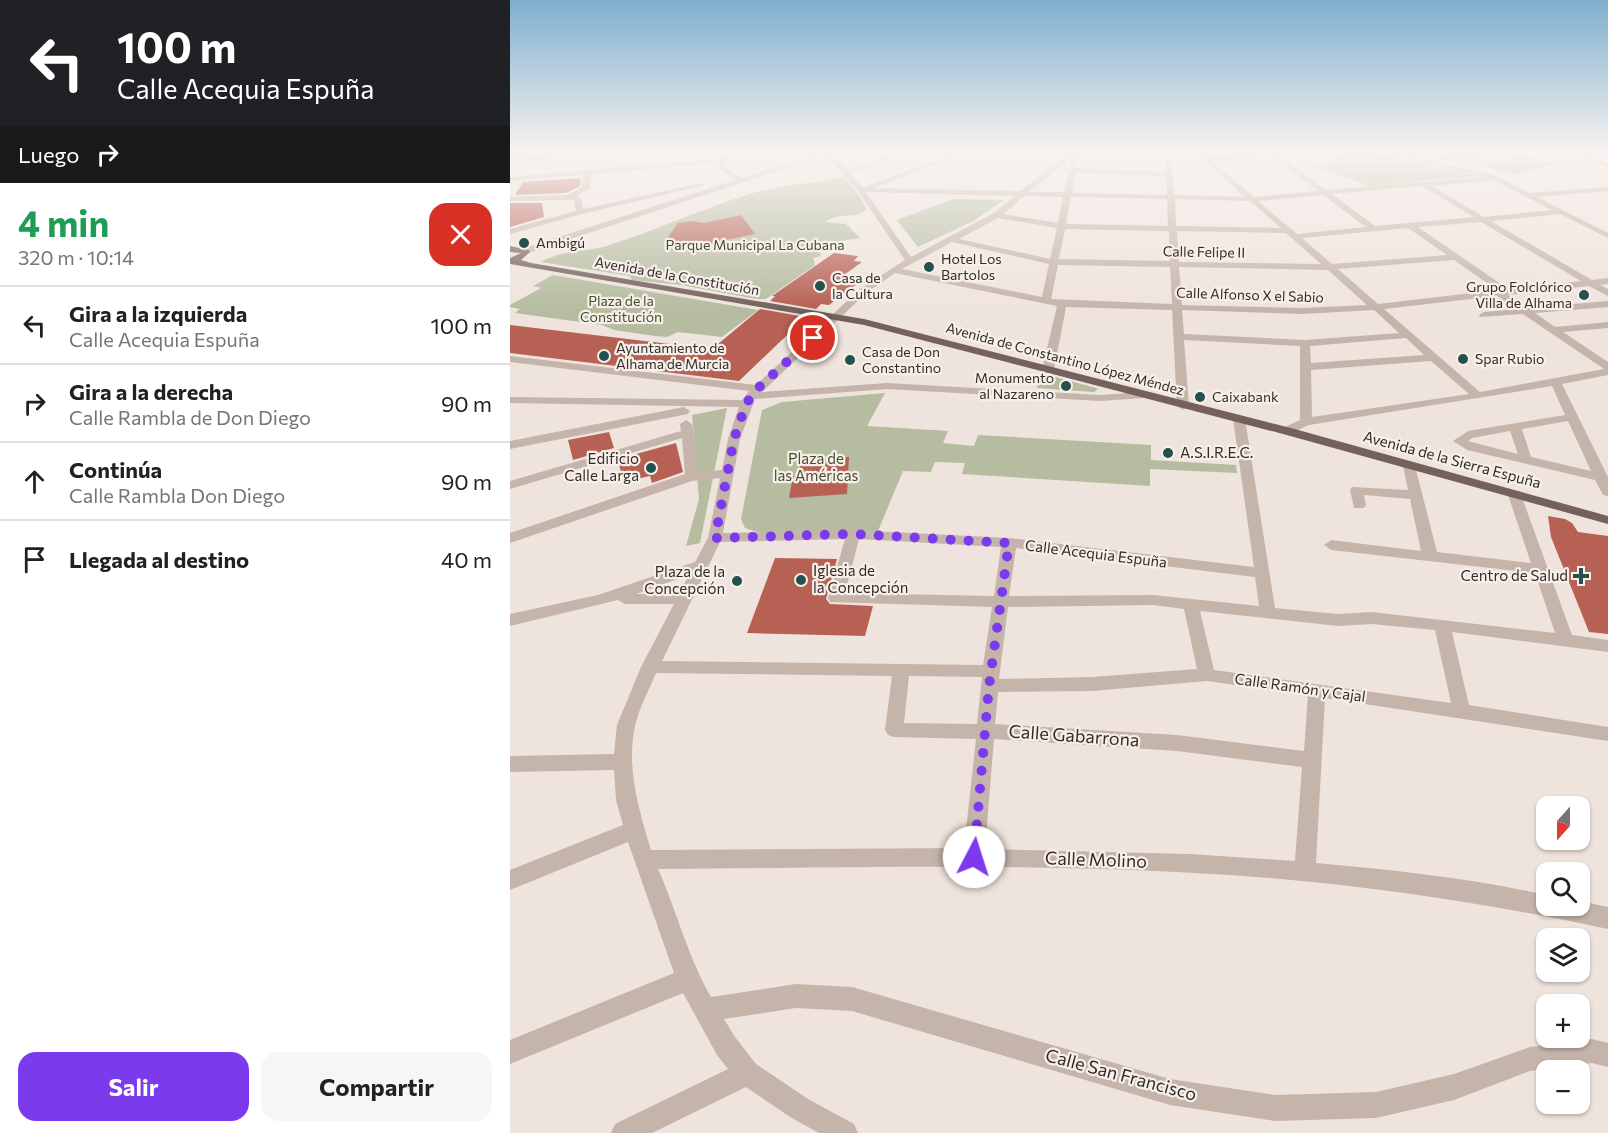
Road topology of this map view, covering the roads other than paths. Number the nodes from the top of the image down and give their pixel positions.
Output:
1 (578, 205) edge
2 (611, 205) edge
3 (666, 205) edge
4 (871, 205) edge
5 (1010, 205) edge
6 (1065, 205) edge
7 (1172, 205) edge
8 (1259, 205) edge
9 (1339, 205) edge
10 (1458, 205) edge
11 (1547, 205) edge
12 (580, 212) junction
13 (1561, 212) junction
14 (997, 215) junction
15 (1480, 218) junction
16 (1409, 225) junction
17 (1061, 226) junction
18 (1174, 229) junction
19 (1373, 229) junction
20 (510, 232) edge
21 (1293, 233) junction
22 (1608, 236) edge
23 (954, 240) junction
24 (510, 249) edge
25 (525, 251) junction
26 (1455, 257) junction
27 (512, 260) edge
28 (910, 261) junction
29 (1053, 262) junction
30 (1175, 266) junction
31 (1333, 267) junction
32 (893, 270) junction
33 (1608, 281) edge
34 (1590, 283) junction
35 (1502, 292) junction
36 (1608, 293) edge
37 (1046, 302) junction
38 (1062, 304) junction
39 (1608, 304) edge
40 (1176, 307) junction
41 (1377, 307) junction
42 (1526, 311) junction
43 (1484, 315) dead end
44 (836, 317) junction
45 (1608, 325) edge
46 (1554, 330) junction
47 (1410, 335) junction
48 (1178, 337) junction
49 (1305, 342) junction
50 (1436, 357) junction
51 (510, 359) edge
52 (1306, 367) junction
53 (1048, 370) junction
54 (1608, 371) edge
55 (1555, 381) junction
56 (726, 385) junction
57 (1144, 395) junction
58 (751, 396) junction
59 (1478, 396) junction
60 (510, 400) edge
61 (712, 402) junction
62 (1183, 405) junction
63 (685, 406) junction
64 (1572, 417) junction
65 (1239, 419) junction
66 (1306, 422) junction
67 (1515, 427) junction
68 (1287, 431) junction
69 (687, 433) junction
70 (510, 445) edge
71 (1526, 460) junction
72 (1409, 466) junction
73 (728, 473) junction
74 (690, 477) junction
75 (1601, 477) junction
76 (510, 485) edge
77 (1608, 492) edge
78 (1416, 495) junction
79 (1515, 495) junction
80 (1359, 505) dead end
81 (1608, 520) edge
82 (853, 534) junction
83 (510, 538) edge
84 (715, 538) junction
85 (1009, 543) junction
86 (1331, 545) dead end
87 (1430, 556) junction
88 (702, 565) junction
89 (1539, 569) junction
90 (1261, 573) junction
91 (685, 599) junction
92 (601, 600) junction
93 (1001, 602) junction
94 (1191, 605) junction
95 (1268, 612) junction
96 (510, 620) edge
97 (1442, 625) junction
98 (1566, 642) junction
99 (1608, 646) edge
100 (650, 668) junction
101 (901, 670) junction
102 (1207, 675) junction
103 (990, 678) junction
104 (1317, 690) junction
105 (1462, 712) junction
106 (985, 731) junction
107 (1608, 734) edge
108 (1312, 760) junction
109 (623, 762) junction
110 (510, 764) edge
111 (634, 830) junction
112 (974, 857) junction
113 (643, 860) junction
114 (1305, 871) junction
115 (510, 880) edge
116 (1536, 903) edge
117 (1590, 914) edge
118 (1608, 918) edge
119 (688, 979) junction
120 (705, 1010) junction
121 (510, 1052) edge
122 (1608, 1055) edge
123 (747, 1073) junction
124 (624, 1133) edge
125 (846, 1133) edge

1 - 12 street
2 - 12 street
3 - 25 street
4 - 28 street
5 - 14 street
6 - 17 street
7 - 18 street
8 - 21 street
9 - 19 street
10 - 15 street
11 - 13 street
12 - 20 street
13 - 15 street
13 - 22 street
14 - 17 street
14 - 23 street
15 - 16 street
15 - 34 street
16 - 19 street
16 - 26 street
17 - 18 street
17 - 29 street
18 - 21 street
18 - 30 street
19 - 21 street
21 - 31 street
23 - 28 street
23 - 29 street, Calle Felipe II
24 - 25 main road
25 - 27 main road
26 - 31 street, Calle Felipe II
26 - 35 street
27 - 44 main road, Avenida de la Constitución
28 - 32 street
29 - 30 street, Calle Felipe II
29 - 37 street
30 - 31 street, Calle Felipe II
30 - 40 street
31 - 41 street
32 - 37 street, Calle Alfonso X el Sabio
32 - 44 street
33 - 34 street, Calle Alfonso X el Sabio
34 - 35 street, Calle Alfonso X el Sabio
34 - 36 street
35 - 41 street, Calle Alfonso X el Sabio
35 - 42 street
37 - 38 street, Calle Alfonso X el Sabio
38 - 40 street, Calle Alfonso X el Sabio
38 - 53 street
39 - 42 street
40 - 41 street, Calle Alfonso X el Sabio
40 - 48 street
41 - 47 street
42 - 43 street
42 - 46 street
44 - 53 main road, Avenida de Constantino López Méndez
44 - 58 street
45 - 46 street
46 - 54 street
47 - 49 street
47 - 50 street
48 - 49 street
48 - 62 street
49 - 52 street
50 - 52 street
50 - 59 street
51 - 56 street
52 - 66 street
53 - 57 main road, Avenida de Constantino López Méndez
54 - 55 street
55 - 59 street
55 - 64 street
56 - 58 street
56 - 61 street
57 - 58 street
57 - 62 main road, Avenida de Constantino López Méndez
58 - 61 street
58 - 73 street
59 - 66 street
60 - 63 street
61 - 63 street
62 - 65 main road, Avenida de Constantino López Méndez
63 - 69 street
63 - 70 street
64 - 67 street
64 - 75 street
65 - 68 main road, Avenida de Constantino López Méndez
65 - 90 street
66 - 68 street
67 - 71 street
67 - 71 street
68 - 72 main road, Avenida de la Sierra Espuña
69 - 74 street
69 - 76 street
71 - 75 street
72 - 78 street
72 - 79 main road, Avenida de la Sierra Espuña
73 - 74 street
73 - 84 street
74 - 83 street
75 - 77 street
78 - 80 street
78 - 87 street
79 - 81 main road, Avenida de la Sierra Espuña
79 - 89 street
82 - 84 street, Calle Acequia Espuña
82 - 85 street, Calle Acequia Espuña
82 - 93 street
84 - 88 street
85 - 90 street, Calle Acequia Espuña
85 - 93 street
86 - 87 street
87 - 89 street
88 - 91 street
88 - 92 street
89 - 98 street
90 - 95 street
91 - 92 street
91 - 100 street
92 - 96 street
93 - 94 street
93 - 103 street
94 - 95 street
94 - 102 street
95 - 97 street
97 - 98 street
97 - 105 street
98 - 99 street
100 - 101 street, Calle Ramón y Cajal
100 - 109 street
101 - 103 street, Calle Ramón y Cajal
101 - 106 street, Calle Gabarrona
102 - 103 street, Calle Ramón y Cajal
102 - 104 street, Calle Ramón y Cajal
103 - 106 street
104 - 105 street, Calle Ramón y Cajal
104 - 108 street
105 - 107 street, Calle Ramón y Cajal
106 - 108 street, Calle Gabarrona
106 - 112 street
108 - 114 street
109 - 110 street
109 - 111 street
111 - 113 street
111 - 115 street
112 - 113 street, Calle Molino
112 - 114 street, Calle Molino
113 - 119 street
114 - 116 street, Calle Molino
117 - 118 street, Calle Molino
119 - 120 street
119 - 121 street
120 - 122 street, Calle San Francisco
120 - 123 street
123 - 124 street
123 - 125 street

